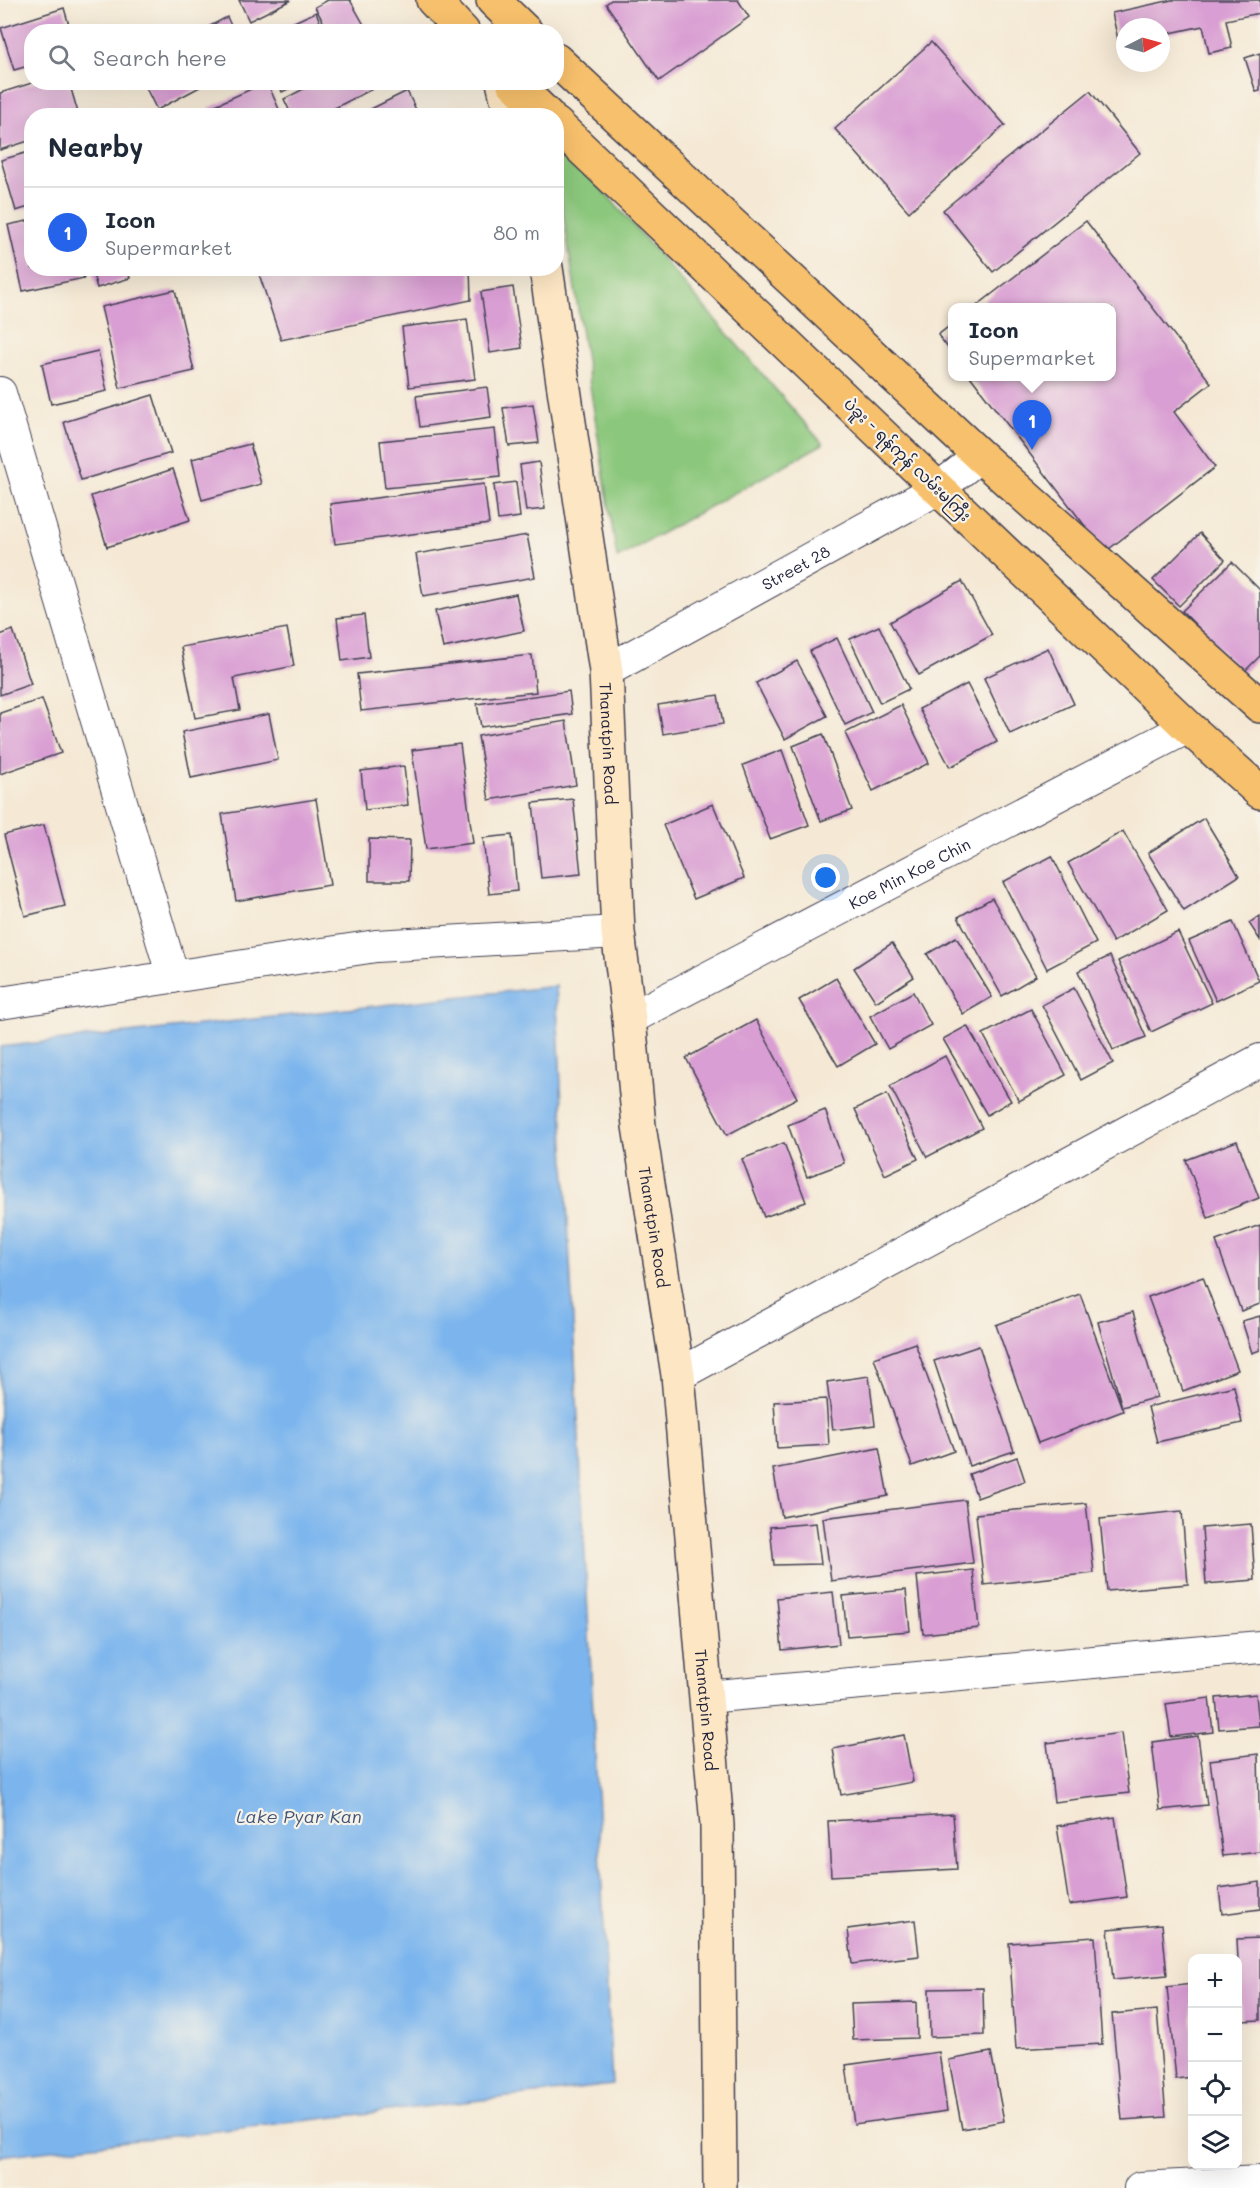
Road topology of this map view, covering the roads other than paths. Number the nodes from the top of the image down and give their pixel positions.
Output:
1 (433, 0) edge
2 (493, 0) edge
3 (456, 24) edge
4 (518, 24) edge
5 (564, 67) edge
6 (505, 90) edge
7 (521, 90) edge
8 (509, 108) edge
9 (540, 108) edge
10 (564, 132) edge
11 (547, 276) edge
12 (0, 393) edge
13 (980, 456) junction
14 (939, 488) junction
15 (606, 671) junction
16 (1260, 706) edge
17 (1188, 727) junction
18 (1260, 792) edge
19 (618, 932) junction
20 (173, 977) junction
21 (0, 1003) edge
22 (629, 1018) junction
23 (1260, 1060) edge
24 (678, 1376) junction
25 (1260, 1647) edge
26 (706, 1697) junction
27 (1260, 2182) edge
28 (720, 2188) edge
29 (1140, 2188) edge

1 - 3 highway
2 - 4 highway
5 - 13 highway
6 - 8 main road
7 - 9 highway
10 - 14 highway, ပဲခူး - ရန်ကုန် လမ်းမကြီး
11 - 15 main road, Thanatpin Road
12 - 20 street
13 - 14 street, Street 28
13 - 16 highway
14 - 15 street, Street 28
14 - 17 highway, ပဲခူး - ရန်ကုန် လမ်းမကြီး
15 - 19 main road, Thanatpin Road
17 - 18 highway, ပဲခူး - ရန်ကုန် လမ်းမကြီး
17 - 22 street, Koe Min Koe Chin
19 - 20 street
19 - 22 main road, Thanatpin Road
20 - 21 street
22 - 24 main road, Thanatpin Road
23 - 24 street
24 - 26 main road, Thanatpin Road
25 - 26 street
26 - 28 main road, Thanatpin Road
27 - 29 street

